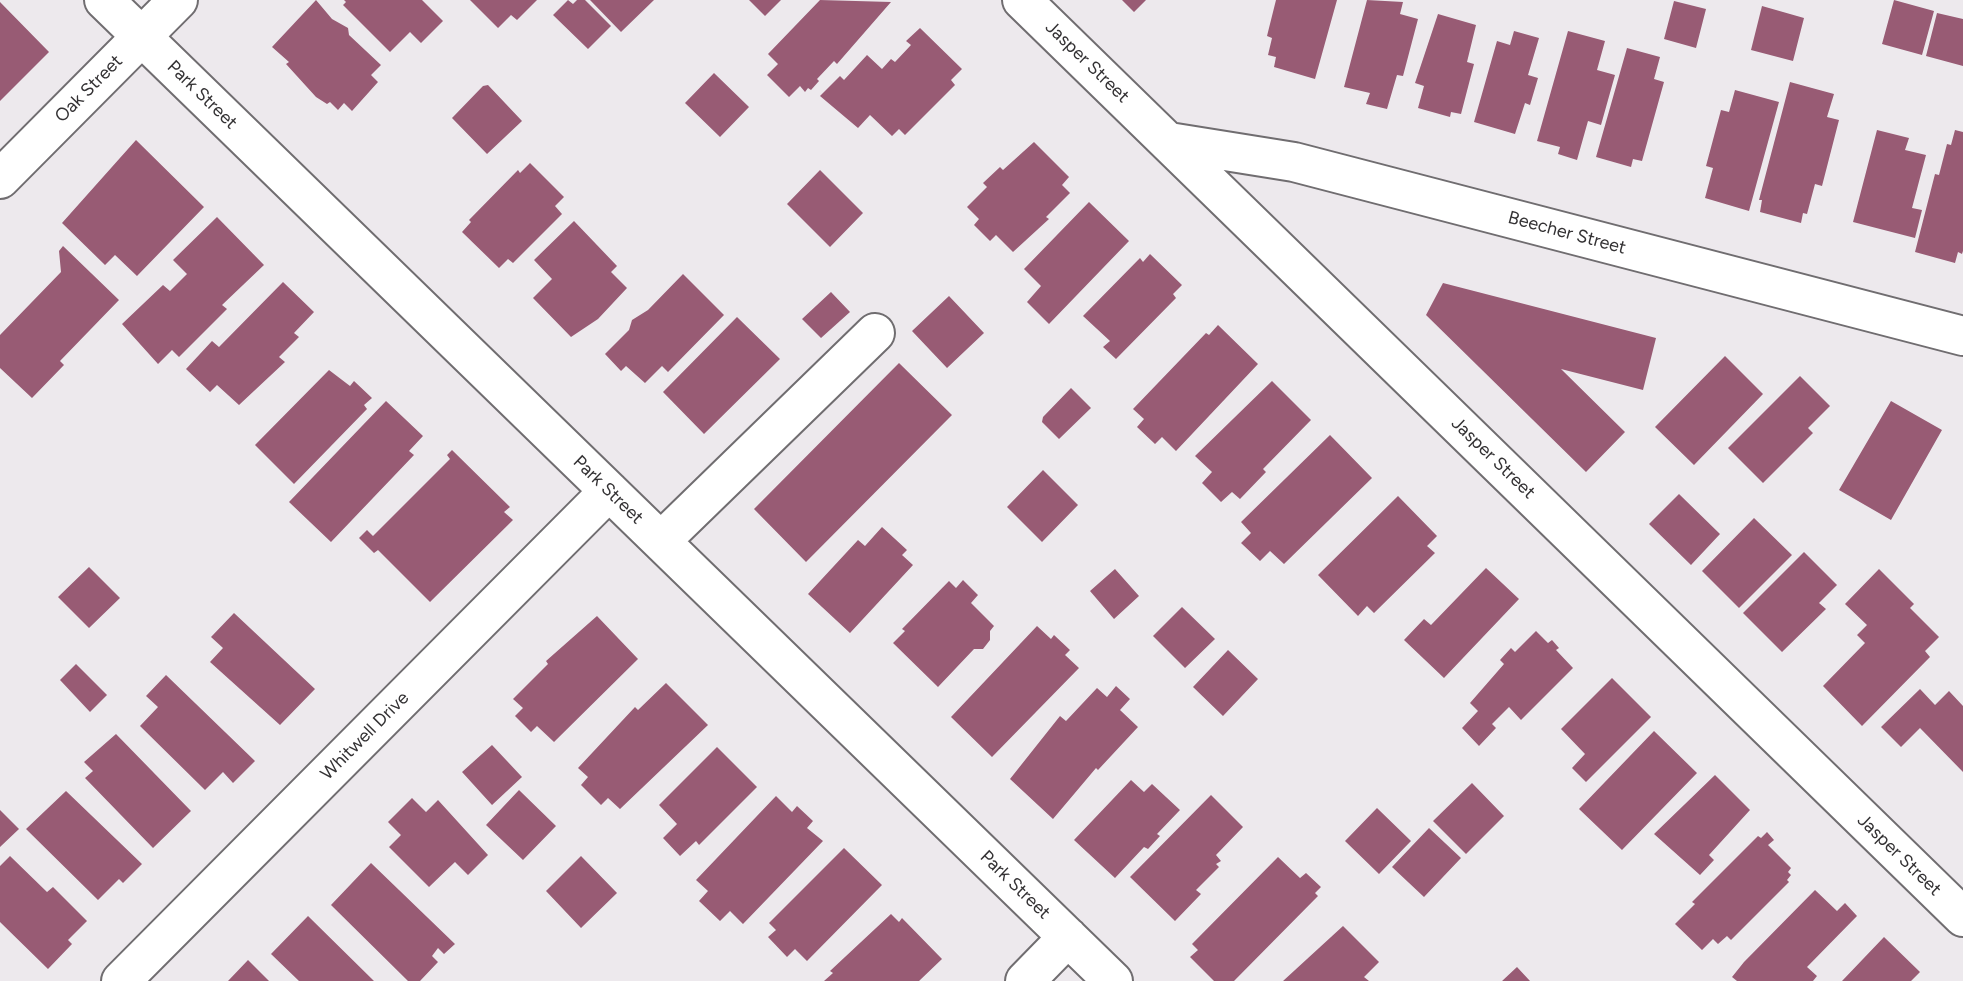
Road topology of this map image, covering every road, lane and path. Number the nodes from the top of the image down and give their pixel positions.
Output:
1 (104, 0) edge
2 (178, 0) edge
3 (1022, 0) edge
4 (141, 37) junction
5 (1169, 142) junction
6 (0, 179) edge
7 (875, 333) dead end
8 (1963, 336) edge
9 (609, 491) junction
10 (661, 541) junction
11 (1963, 918) edge
12 (1068, 937) junction
13 (121, 981) edge
14 (1026, 981) edge
15 (1113, 981) edge

1 - 4 street, Park Street
2 - 4 street, Oak Street
3 - 5 street, Jasper Street
4 - 6 street, Oak Street
4 - 9 street, Park Street
5 - 8 street, Beecher Street
5 - 11 street, Jasper Street
7 - 10 street
9 - 10 street, Park Street
9 - 13 street, Whitwell Drive
10 - 12 street, Park Street
12 - 14 street
12 - 15 street, Park Street

